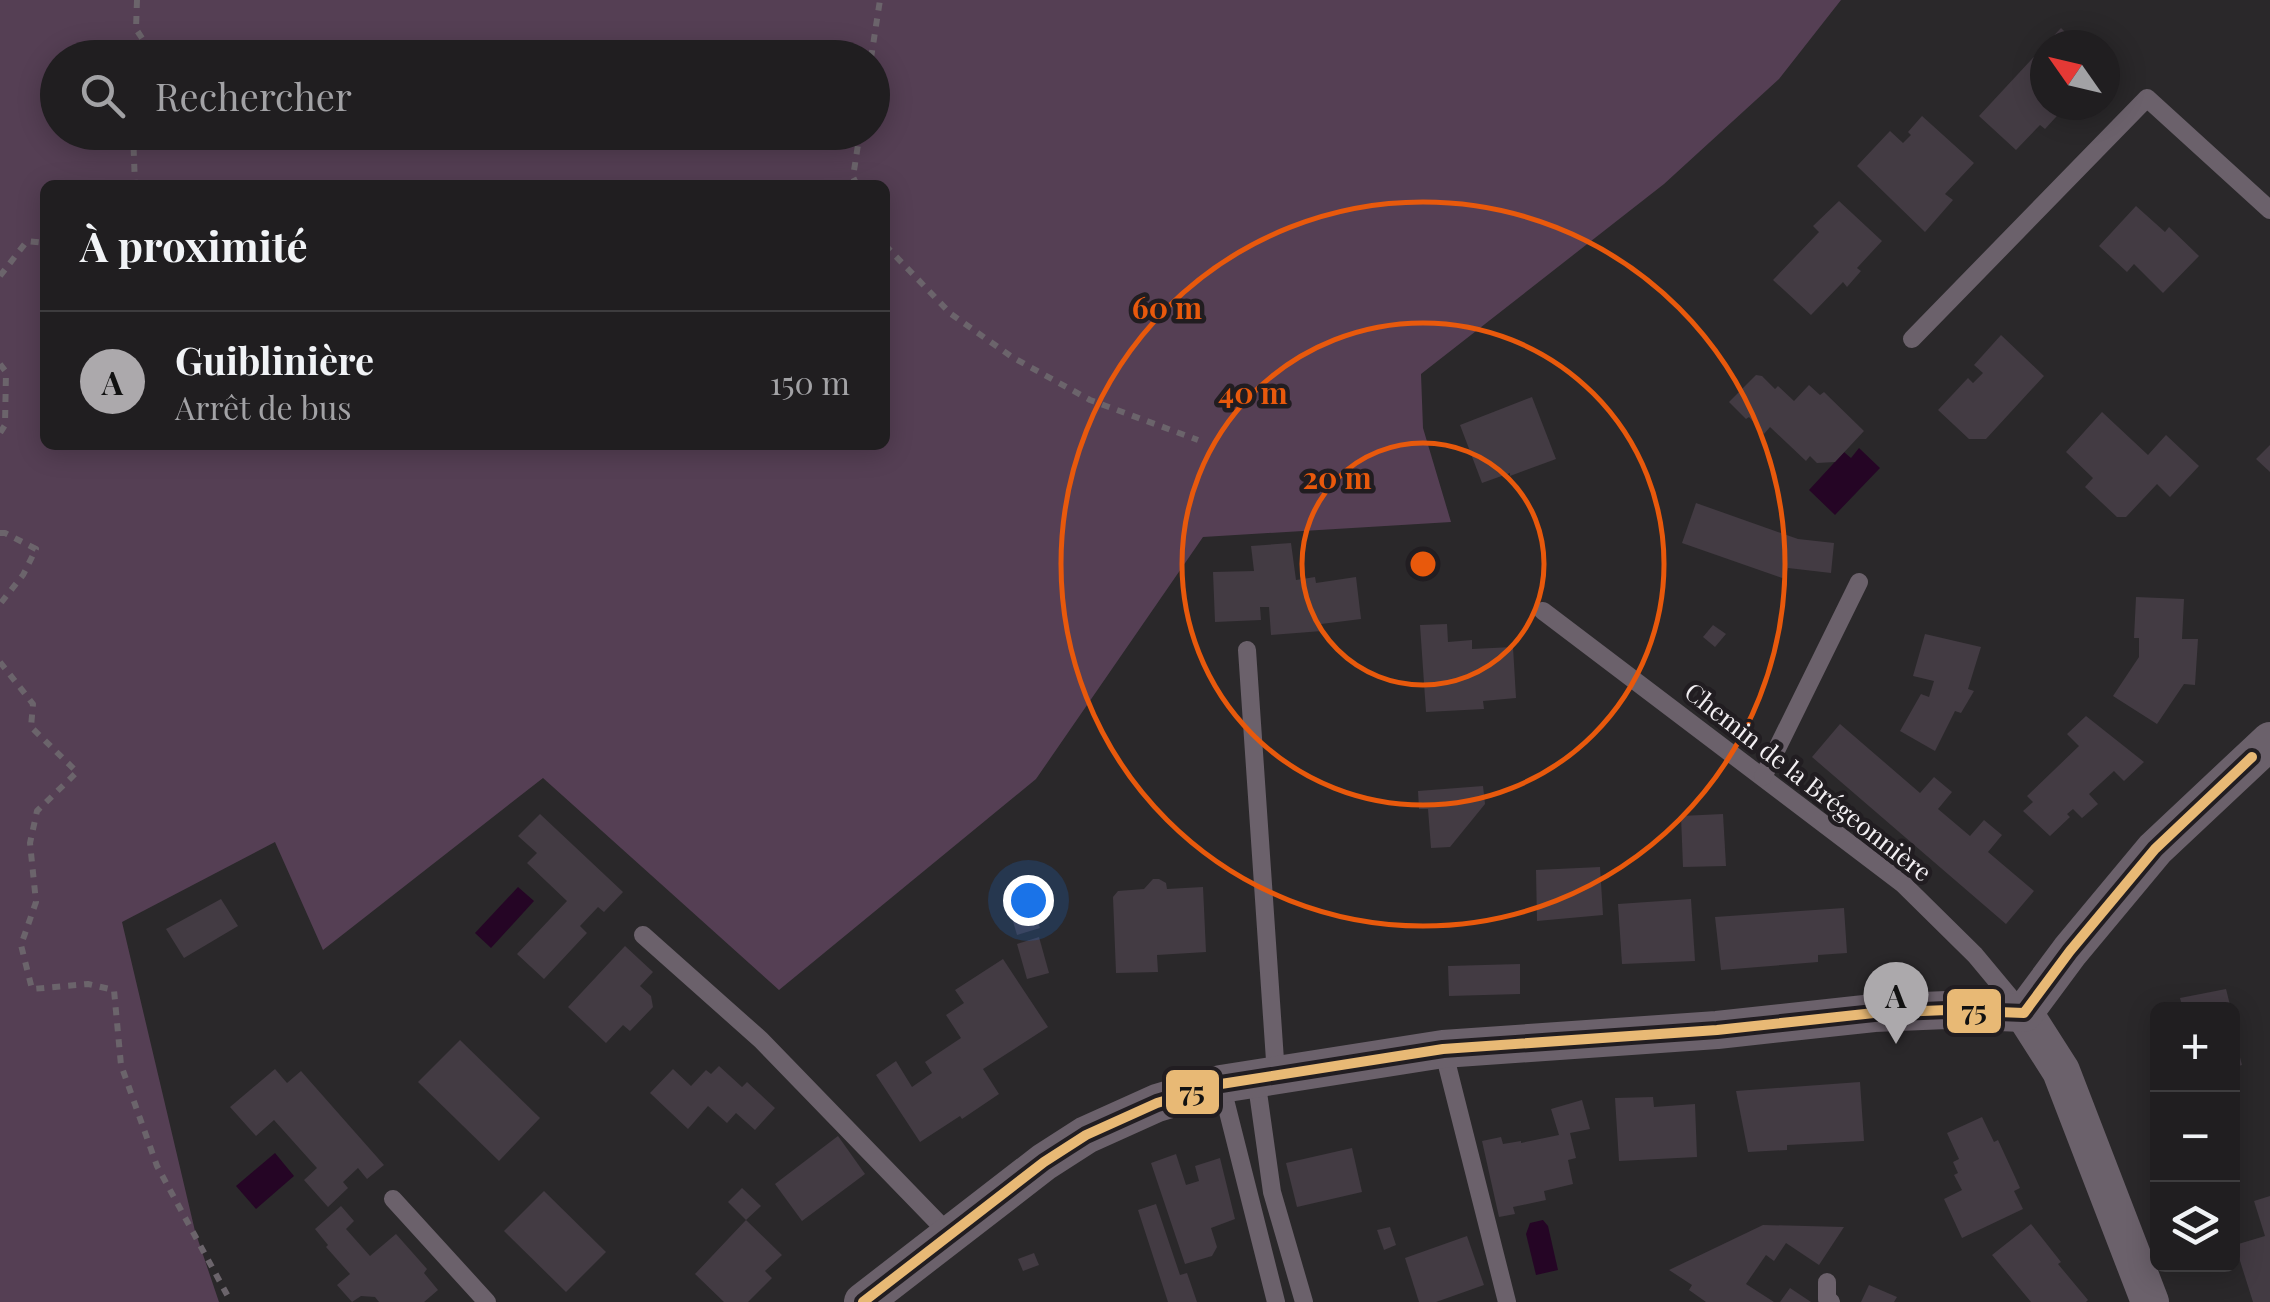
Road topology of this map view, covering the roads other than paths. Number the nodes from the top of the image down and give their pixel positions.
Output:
1 (2270, 210) edge
2 (1912, 340) dead end
3 (1859, 582) dead end
4 (1544, 611) dead end
5 (1247, 650) dead end
6 (2264, 756) edge
7 (1763, 777) junction
8 (642, 935) dead end
9 (2024, 1013) junction
10 (1443, 1049) junction
11 (1251, 1079) junction
12 (393, 1199) dead end
13 (950, 1236) junction
14 (1827, 1282) dead end
15 (872, 1300) edge
16 (488, 1302) edge
17 (1276, 1302) edge
18 (1304, 1302) edge
19 (1507, 1302) edge
20 (1831, 1302) edge
21 (2150, 1302) edge

1 - 2 lane
3 - 7 lane
4 - 7 lane, Chemin de la Brégeonnière
5 - 11 lane
6 - 9 street
7 - 9 lane, Chemin de la Brégeonnière
8 - 13 lane
9 - 10 street
9 - 21 street
10 - 11 street
10 - 19 lane
11 - 13 street
11 - 17 lane
11 - 18 lane
12 - 16 lane
13 - 15 street
14 - 20 lane

